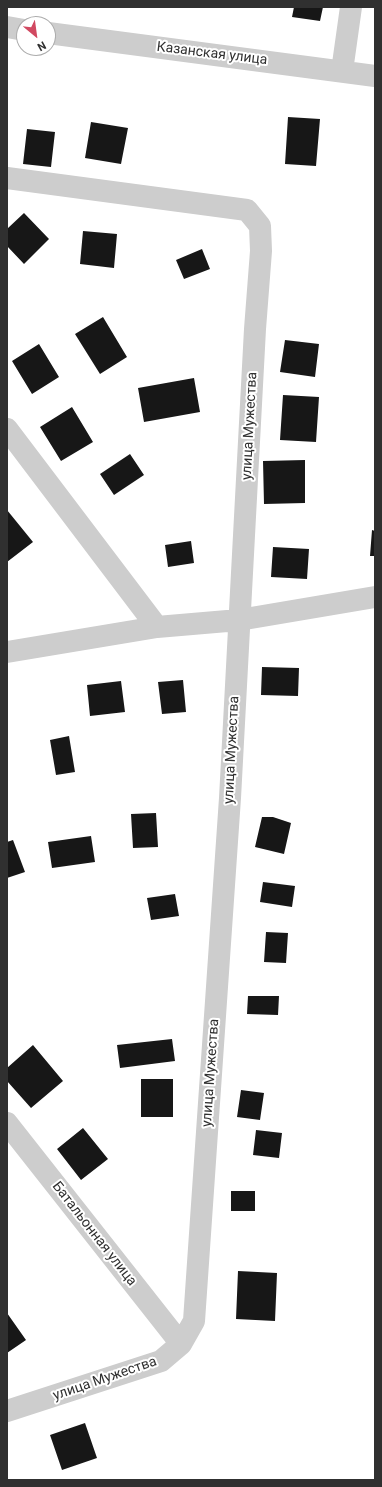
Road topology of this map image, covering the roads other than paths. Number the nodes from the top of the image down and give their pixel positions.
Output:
1 (351, 7) edge
2 (56, 34) edge
3 (342, 72) junction
4 (375, 76) edge
5 (7, 178) edge
6 (7, 429) edge
7 (375, 597) edge
8 (239, 620) junction
9 (157, 627) junction
10 (7, 652) edge
11 (7, 1124) edge
12 (181, 1344) junction
13 (7, 1411) edge

1 - 3 street
2 - 3 street, Казанская улица
3 - 4 street, Казанская улица
5 - 8 street, улица Мужества
6 - 9 street
7 - 8 street
8 - 9 street
8 - 12 street, улица Мужества
9 - 10 street
11 - 12 street, Батальонная улица
12 - 13 street, улица Мужества

